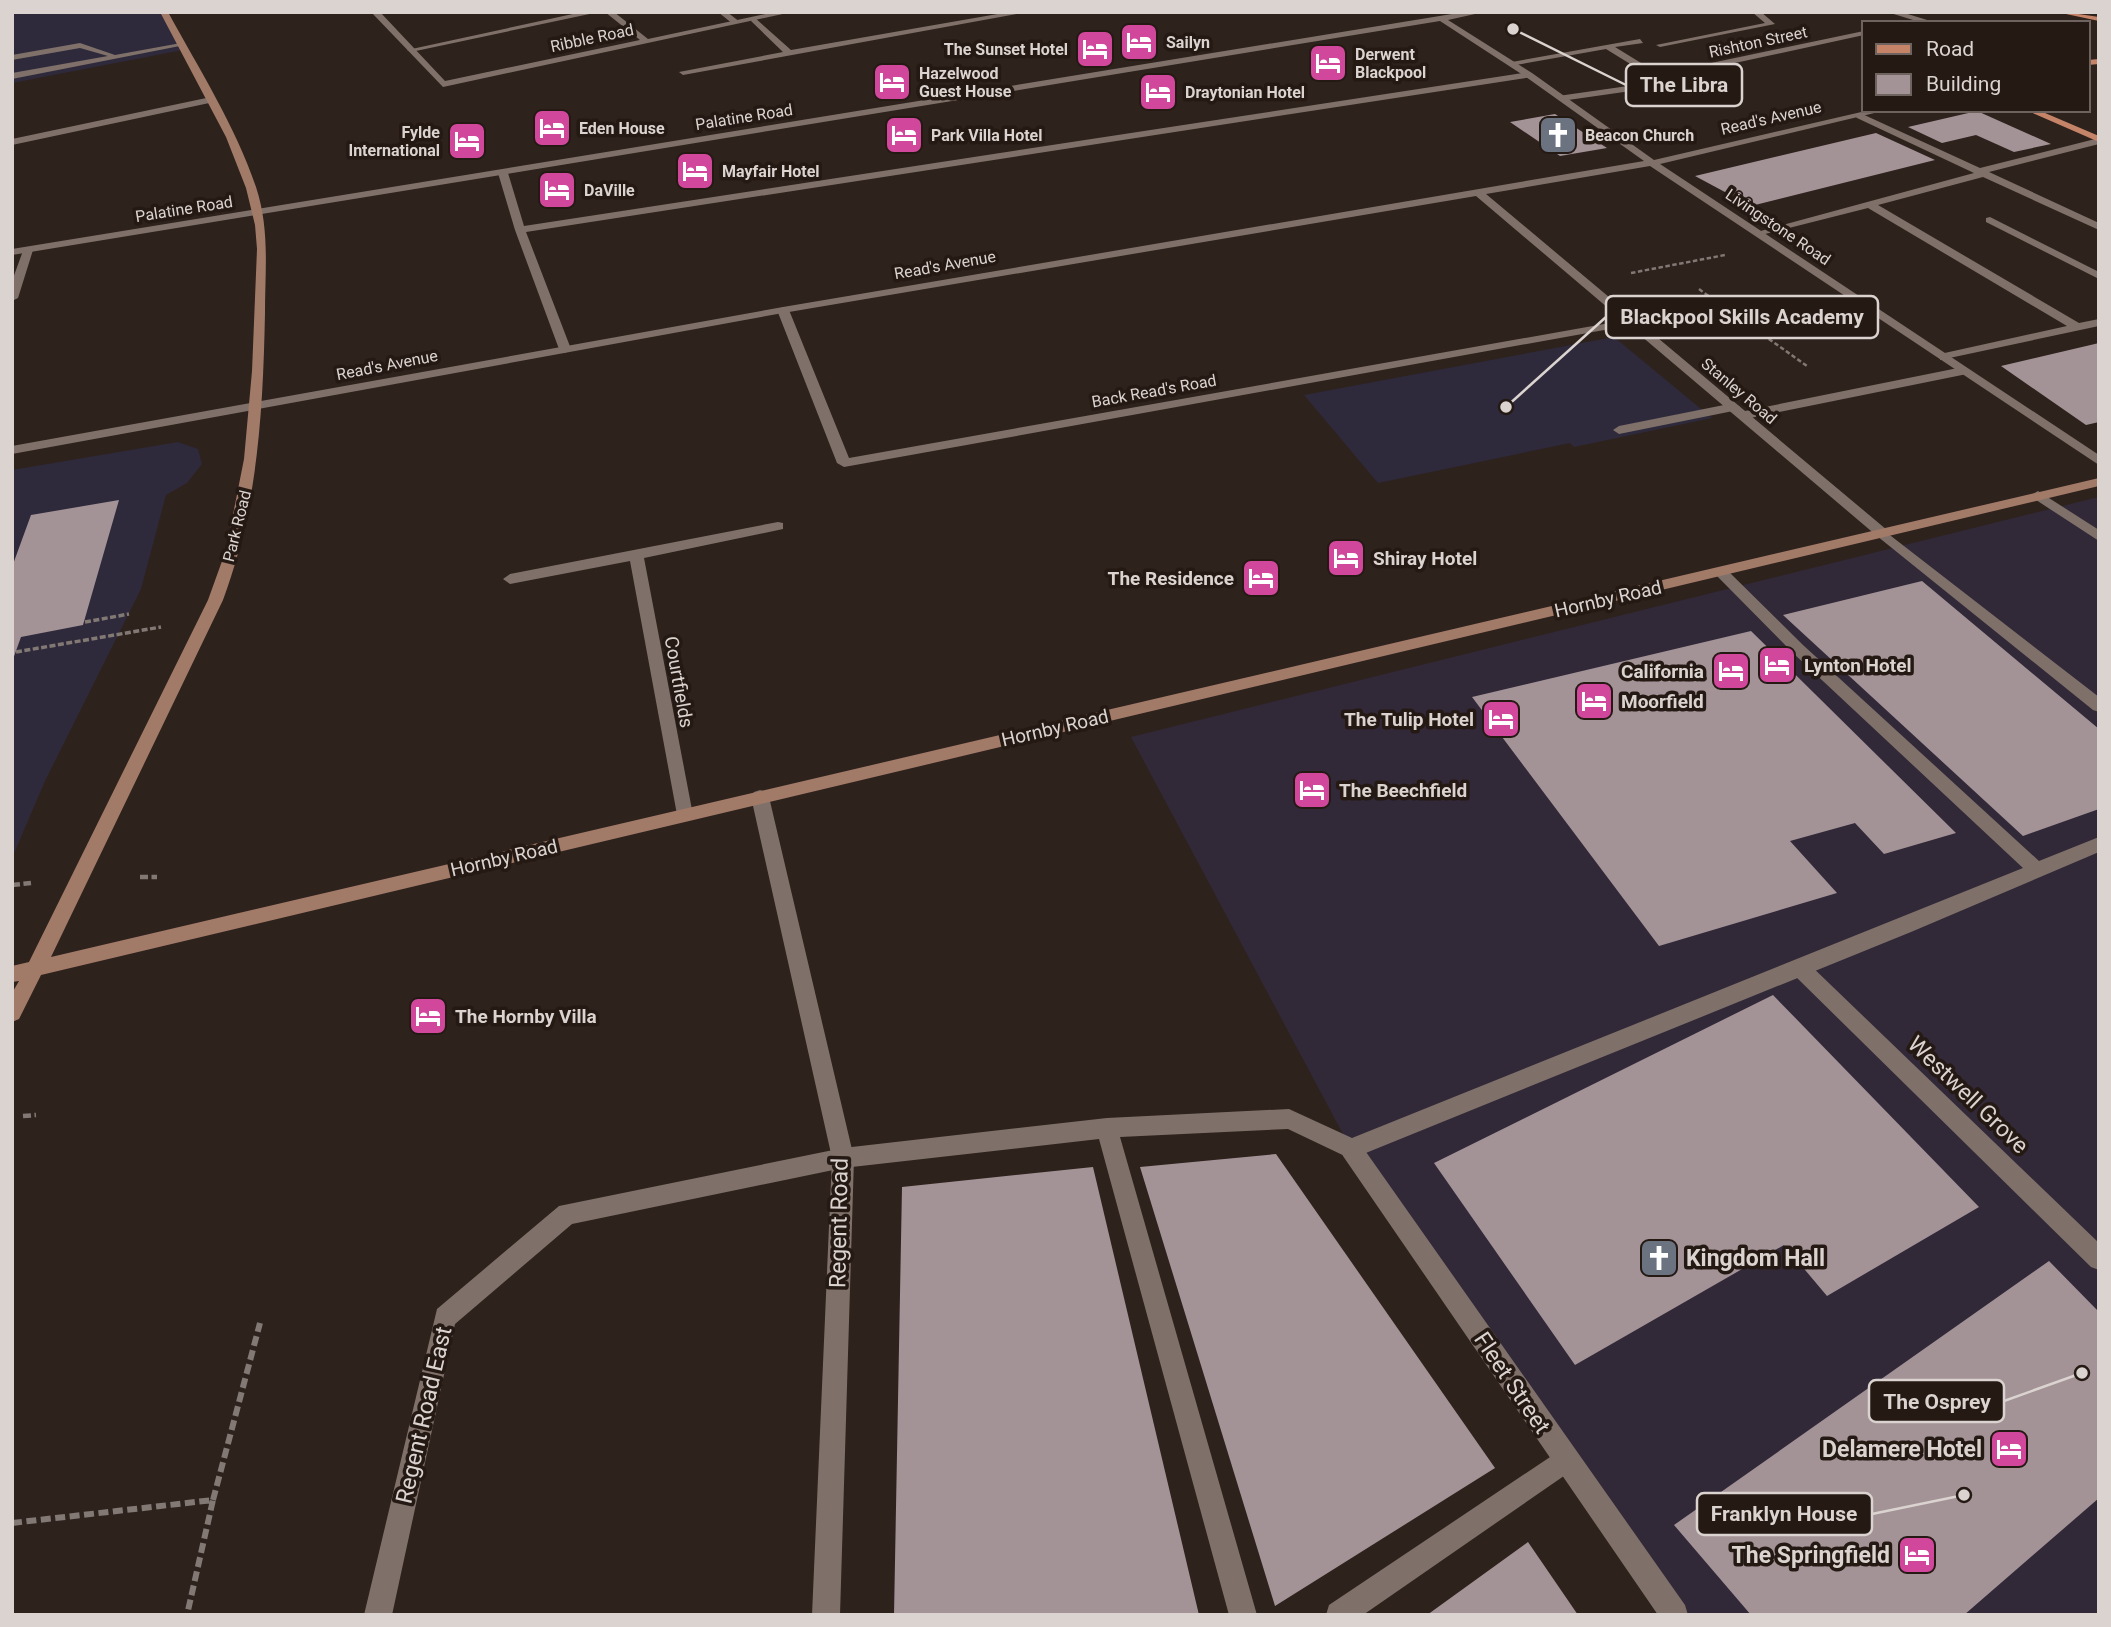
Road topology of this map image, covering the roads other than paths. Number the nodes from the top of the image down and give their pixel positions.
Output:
1 (164, 12) edge
2 (375, 12) edge
3 (595, 12) edge
4 (609, 12) edge
5 (722, 12) edge
6 (788, 12) edge
7 (1024, 12) edge
8 (1480, 12) edge
9 (1756, 12) edge
10 (1891, 12) edge
11 (2069, 12) edge
12 (2084, 12) edge
13 (1440, 16) edge
14 (517, 19) dead end
15 (754, 19) junction
16 (2097, 19) edge
17 (1924, 21) edge
18 (736, 22) junction
19 (525, 26) junction
20 (1862, 33) edge
21 (646, 41) junction
22 (1640, 41) dead end
23 (1660, 45) dead end
24 (181, 46) junction
25 (1607, 46) junction
26 (411, 50) junction
27 (789, 53) junction
28 (127, 55) junction
29 (12, 58) edge
30 (1510, 63) junction
31 (683, 72) dead end
32 (1529, 75) junction
33 (12, 76) edge
34 (1658, 77) junction
35 (1561, 98) junction
36 (211, 100) junction
37 (1875, 112) edge
38 (2035, 112) edge
39 (1860, 116) junction
40 (2099, 140) edge
41 (12, 142) edge
42 (1652, 163) junction
43 (1983, 172) junction
44 (503, 173) junction
45 (1479, 193) junction
46 (1870, 205) junction
47 (259, 214) junction
48 (1990, 220) dead end
49 (2099, 227) edge
50 (520, 230) junction
51 (1761, 234) junction
52 (28, 250) junction
53 (12, 252) edge
54 (2099, 276) edge
55 (12, 298) edge
56 (783, 310) junction
57 (1632, 322) junction
58 (2099, 322) edge
59 (2077, 327) junction
60 (565, 349) junction
61 (1944, 357) junction
62 (1963, 371) junction
63 (257, 408) junction
64 (1739, 411) junction
65 (1619, 430) dead end
66 (12, 450) edge
67 (2099, 461) edge
68 (2099, 482) edge
69 (2038, 495) junction
70 (778, 526) dead end
71 (1881, 533) junction
72 (2099, 537) edge
73 (636, 555) junction
74 (1721, 572) junction
75 (510, 579) dead end
76 (2099, 706) edge
77 (760, 797) junction
78 (684, 815) junction
79 (2099, 844) edge
80 (2038, 870) junction
81 (36, 968) junction
82 (1800, 968) junction
83 (12, 974) edge
84 (12, 1013) edge
85 (1107, 1128) junction
86 (1351, 1149) junction
87 (843, 1158) junction
88 (2099, 1259) edge
89 (1565, 1460) junction
90 (379, 1615) edge
91 (827, 1615) edge
92 (1243, 1615) edge
93 (1339, 1615) edge
94 (1675, 1615) edge

1 - 24 main road, Park Road
2 - 26 street
3 - 19 street
4 - 21 street
5 - 18 street
6 - 15 street, Ribble Road
7 - 27 street
8 - 13 street, Palatine Road
9 - 23 street
10 - 17 street
11 - 16 main road
12 - 16 main road
13 - 30 street, Livingstone Road
13 - 44 street, Palatine Road
14 - 19 street
15 - 18 street, Ribble Road
15 - 27 street
18 - 21 street, Ribble Road
19 - 26 street
20 - 34 street, Rishton Street
21 - 26 street, Ribble Road
22 - 25 street
24 - 28 street
24 - 36 main road, Park Road
25 - 30 street
25 - 34 street
27 - 31 street
28 - 29 street
28 - 33 street
30 - 32 street, Livingstone Road
32 - 35 street, Livingstone Road
32 - 50 street
34 - 35 street, Rishton Street
35 - 42 street, Livingstone Road
36 - 41 street
36 - 47 main road, Park Road
37 - 39 street, Read's Avenue
38 - 40 main road
39 - 42 street, Read's Avenue
39 - 43 street
40 - 43 street
42 - 45 street, Read's Avenue
42 - 51 street, Livingstone Road
43 - 46 street
43 - 49 street
44 - 47 street, Palatine Road
44 - 50 street
45 - 56 street, Read's Avenue
45 - 57 street, Stanley Road
46 - 51 street
46 - 59 street
47 - 52 street, Palatine Road
47 - 63 main road, Park Road
48 - 54 street
50 - 60 street
51 - 61 street, Livingstone Road
52 - 53 street, Palatine Road
52 - 55 street
56 - 57 street, Back Read's Road
56 - 60 street, Read's Avenue
57 - 64 street, Stanley Road
58 - 59 street
59 - 61 street
60 - 63 street, Read's Avenue
61 - 62 street, Livingstone Road
62 - 64 street
62 - 67 street, Livingstone Road
63 - 66 street, Read's Avenue
63 - 81 main road, Park Road
64 - 65 street
64 - 71 street, Stanley Road
68 - 69 main road, Hornby Road
69 - 71 main road, Hornby Road
69 - 72 street
70 - 73 street
71 - 74 main road, Hornby Road
71 - 76 street, Stanley Road
73 - 75 street
73 - 78 street, Courtfields
74 - 77 main road, Hornby Road
74 - 80 street
77 - 78 main road, Hornby Road
77 - 87 street, Regent Road
78 - 81 main road, Hornby Road
79 - 80 street
80 - 82 street
81 - 83 main road, Hornby Road
81 - 84 main road, Park Road
82 - 86 street
82 - 88 street, Westwell Grove
85 - 86 street, Regent Road East
85 - 87 street, Regent Road East
85 - 92 street
86 - 89 street, Fleet Street
87 - 90 street, Regent Road East
87 - 91 street, Regent Road
89 - 93 street
89 - 94 street, Fleet Street

